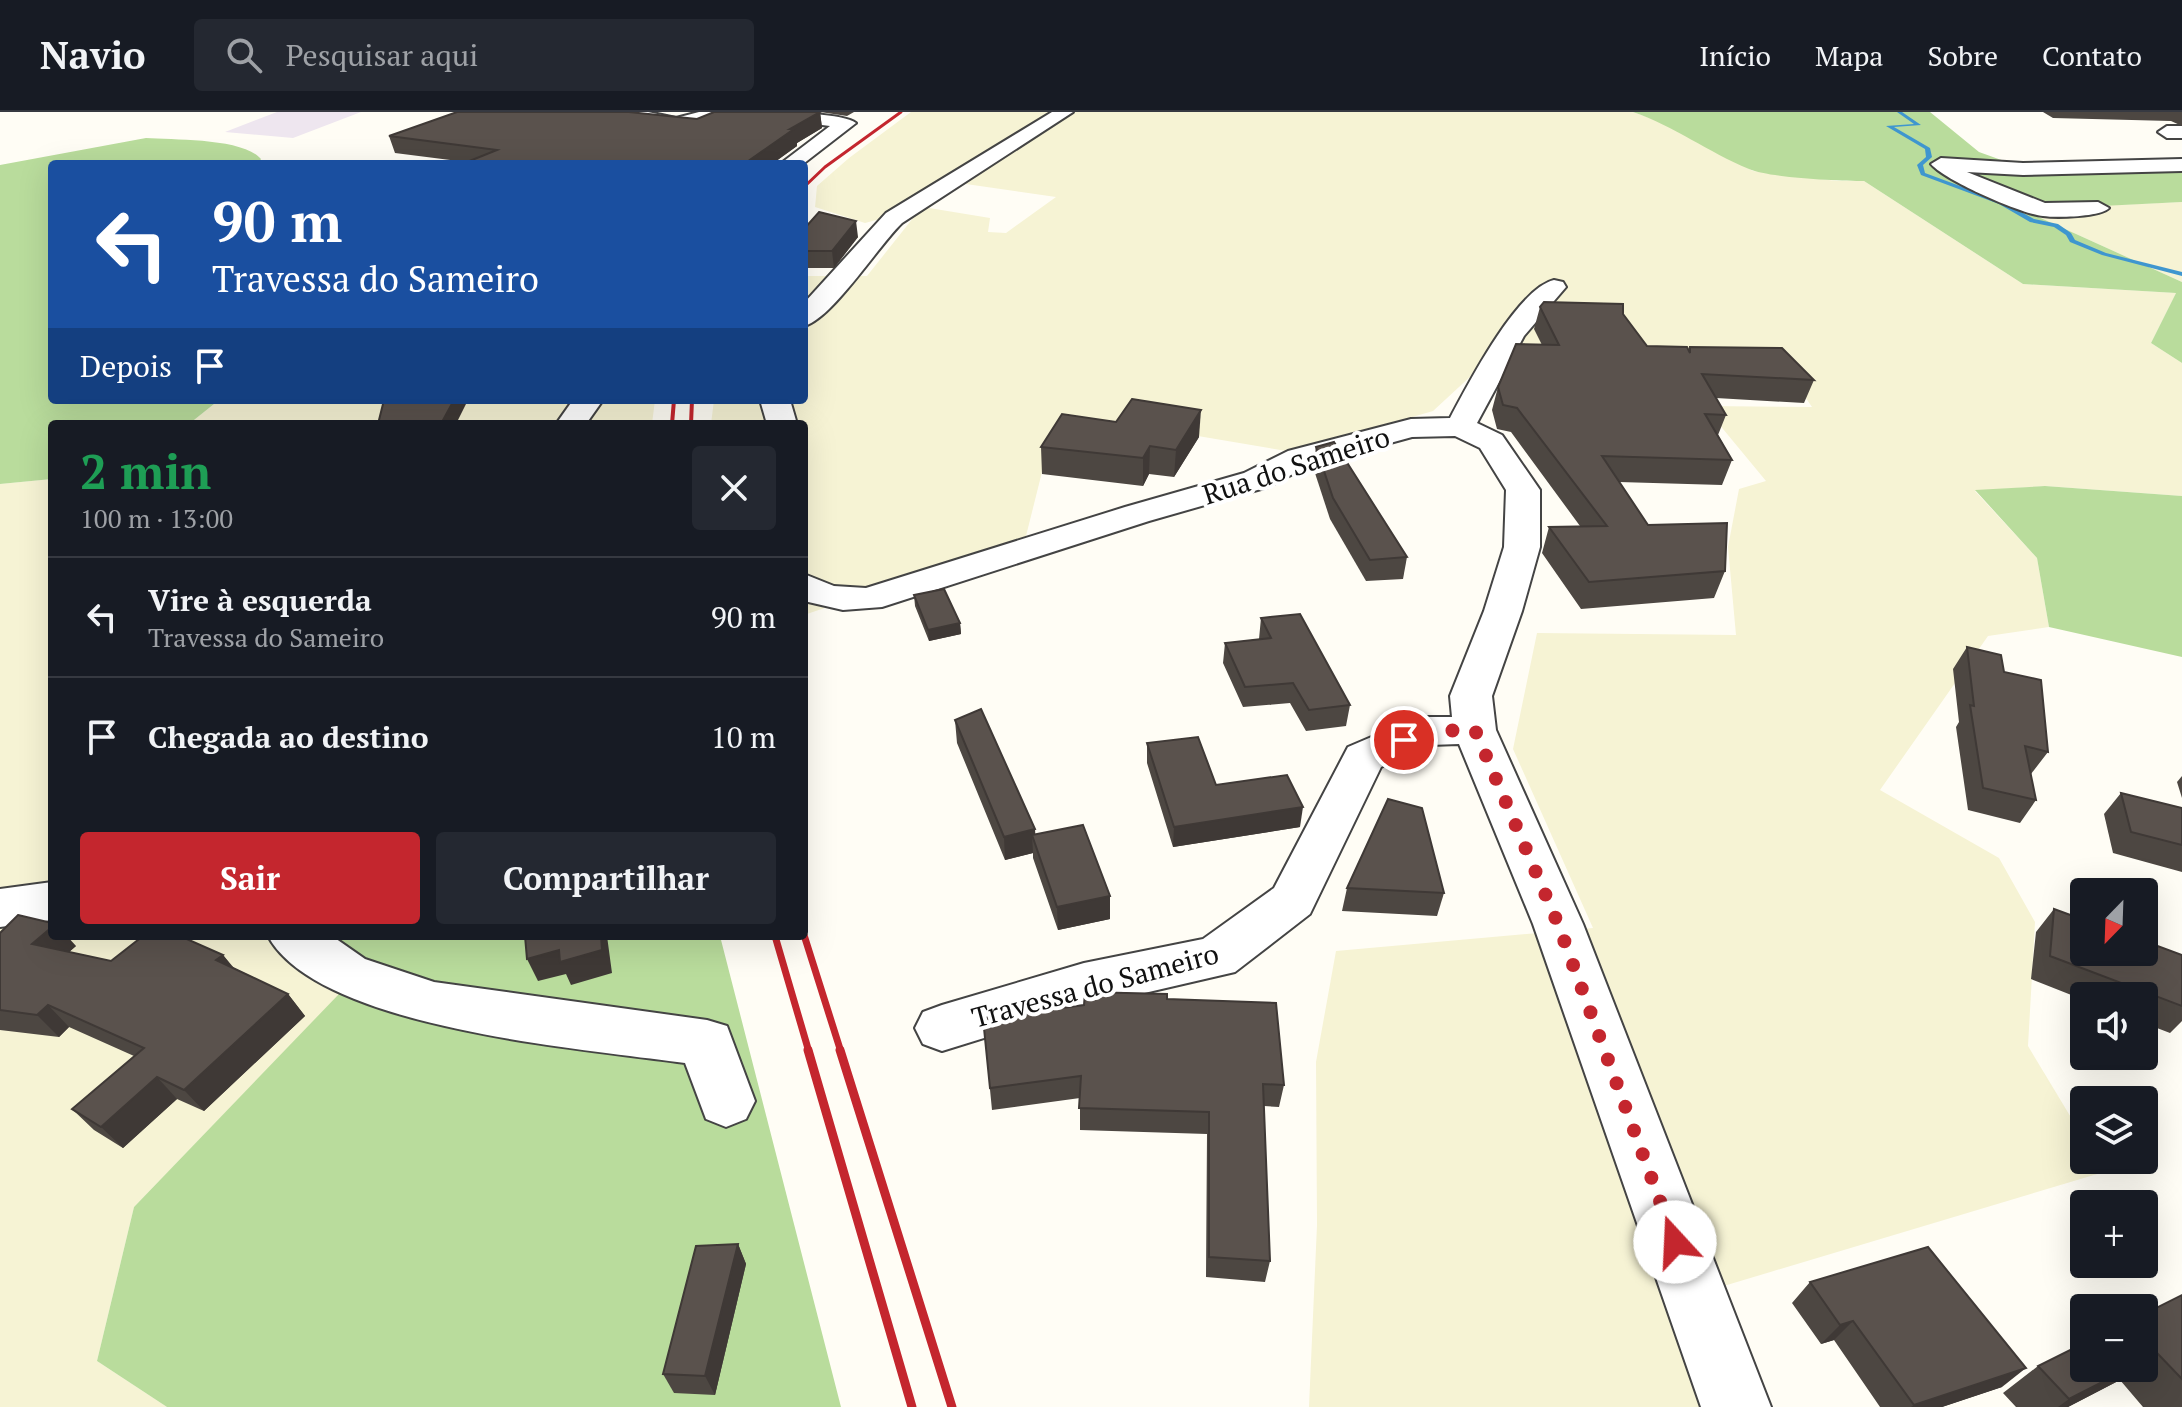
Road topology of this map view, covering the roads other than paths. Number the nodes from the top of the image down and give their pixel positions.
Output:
1 (625, 112) edge
2 (718, 112) edge
3 (759, 112) edge
4 (1064, 112) edge
5 (796, 160) edge
6 (2182, 165) edge
7 (2098, 208) dead end
8 (850, 224) edge
9 (878, 233) junction
10 (1554, 287) dead end
11 (808, 314) edge
12 (1460, 427) junction
13 (808, 588) edge
14 (1475, 730) junction
15 (48, 902) edge
16 (0, 908) edge
17 (299, 940) edge
18 (942, 1028) dead end
19 (726, 1101) dead end
20 (1736, 1407) edge

1 - 2 street
3 - 5 street
4 - 9 street
6 - 7 street
8 - 9 street
9 - 11 street
10 - 12 street
12 - 13 street, Rua do Sameiro
12 - 14 street
14 - 18 street, Travessa do Sameiro
14 - 20 street
15 - 16 street
17 - 19 street

